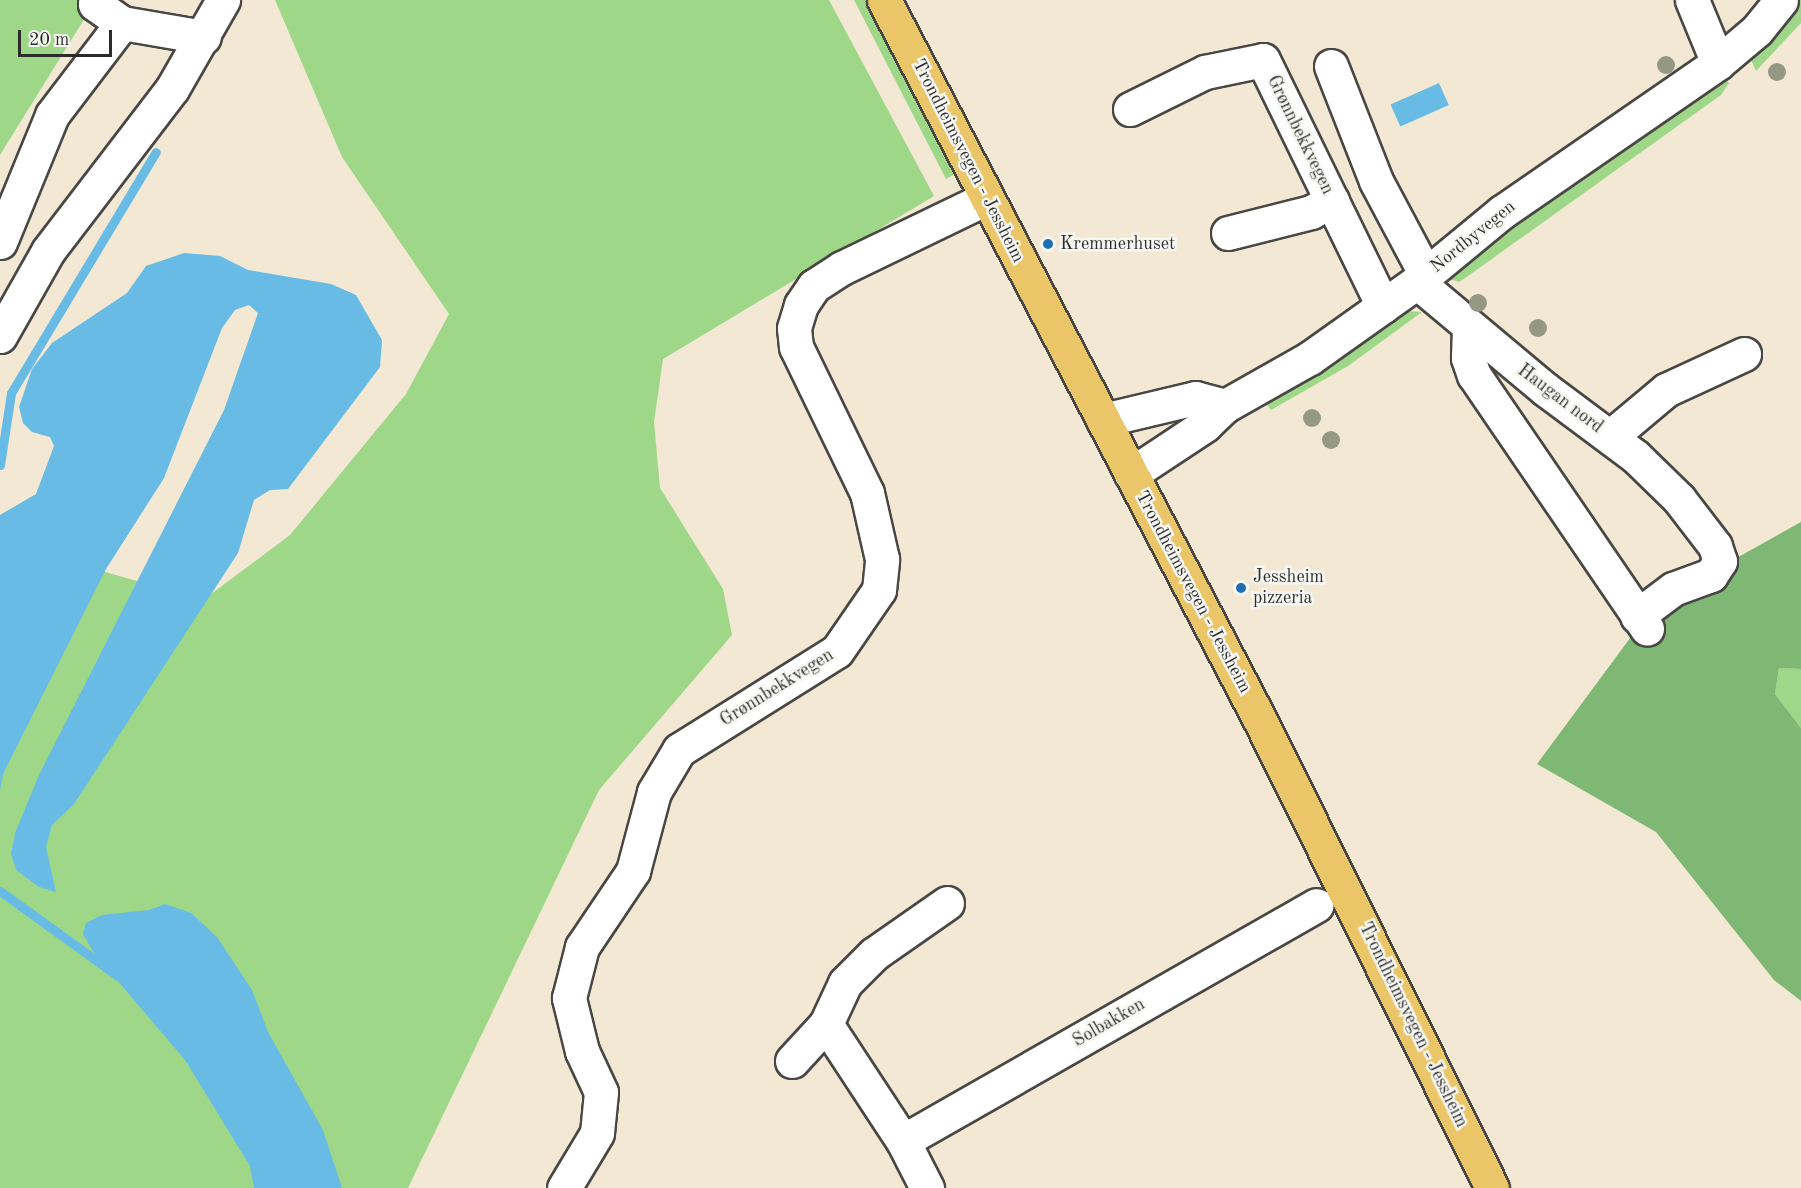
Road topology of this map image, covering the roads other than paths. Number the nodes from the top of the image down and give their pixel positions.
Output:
1 (96, 0) edge
2 (223, 0) edge
3 (884, 0) edge
4 (1692, 0) edge
5 (1781, 0) edge
6 (123, 23) junction
7 (204, 37) junction
8 (1718, 63) junction
9 (1331, 66) dead end
10 (1130, 109) dead end
11 (987, 198) junction
12 (1332, 201) junction
13 (1228, 233) dead end
14 (0, 242) edge
15 (1421, 278) junction
16 (1383, 306) junction
17 (1469, 327) junction
18 (0, 336) edge
19 (1744, 354) dead end
20 (1225, 406) junction
21 (1103, 420) junction
22 (1610, 437) junction
23 (1131, 474) junction
24 (947, 903) dead end
25 (1316, 905) dead end
26 (826, 1024) junction
27 (792, 1061) dead end
28 (903, 1141) junction
29 (564, 1188) edge
30 (927, 1188) edge
31 (1492, 1188) edge

1 - 6 street
2 - 7 street
3 - 11 main road, Trondheimsvegen - Jessheim
4 - 8 street
5 - 8 street, Nordbyvegen
6 - 7 street
6 - 14 street
7 - 18 street
8 - 15 street, Nordbyvegen
9 - 15 street
10 - 12 street, Grønnbekkvegen
11 - 21 main road, Trondheimsvegen - Jessheim
11 - 29 street, Grønnbekkvegen
12 - 13 street
12 - 16 street, Grønnbekkvegen
15 - 16 street, Nordbyvegen
15 - 17 street, Haugan nord
16 - 20 street, Nordbyvegen
17 - 22 street, Haugan nord
17 - 22 street
19 - 22 street, Haugan nord
20 - 21 street
20 - 23 street, Nordbyvegen
21 - 23 main road, Trondheimsvegen - Jessheim
23 - 31 main road, Trondheimsvegen - Jessheim
24 - 26 street
25 - 28 street, Solbakken
26 - 27 street
26 - 28 street
28 - 30 street

